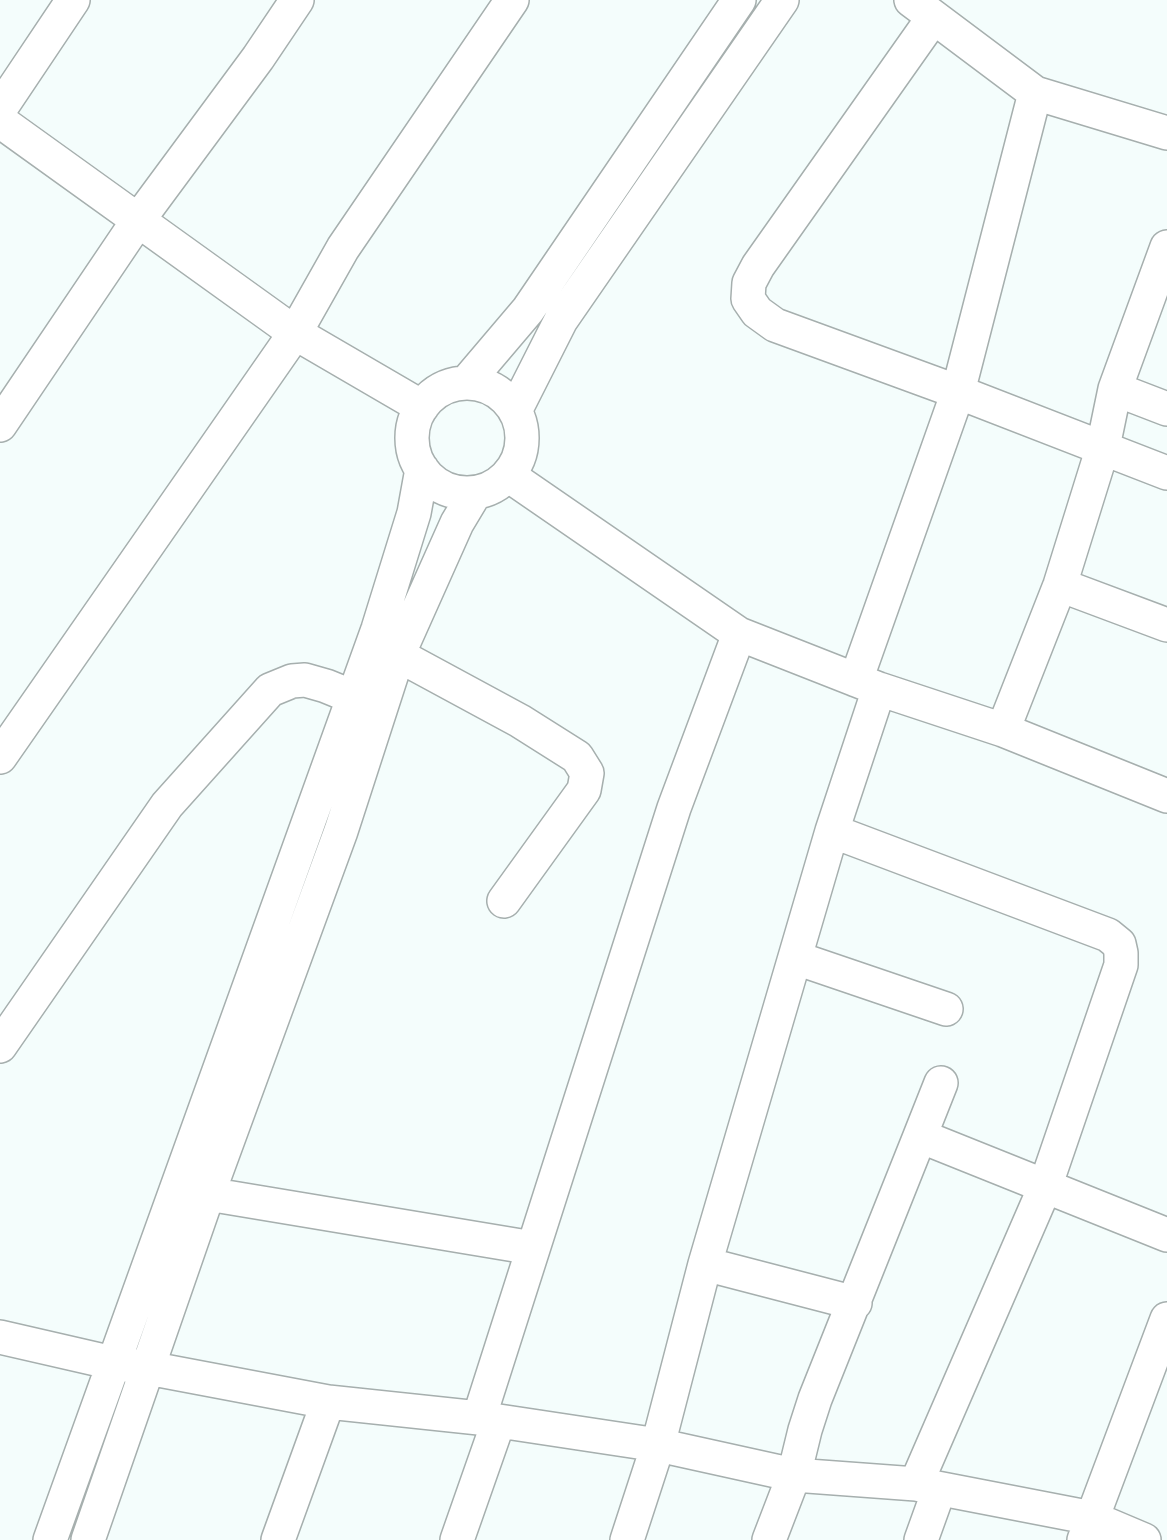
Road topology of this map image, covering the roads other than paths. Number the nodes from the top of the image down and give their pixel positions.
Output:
1 (73, 0) edge
2 (297, 0) edge
3 (512, 0) edge
4 (739, 0) edge
5 (782, 0) edge
6 (922, 9) edge
7 (1035, 93) junction
8 (0, 109) edge
9 (0, 121) edge
10 (1167, 133) edge
11 (139, 219) junction
12 (1164, 264) edge
13 (295, 333) junction
14 (466, 383) junction
15 (1115, 389) junction
16 (958, 392) junction
17 (422, 407) junction
18 (1167, 409) edge
19 (515, 411) junction
20 (0, 425) edge
21 (1103, 447) junction
22 (422, 469) junction
23 (1167, 473) edge
24 (508, 475) junction
25 (475, 493) junction
26 (1060, 585) junction
27 (1167, 625) edge
28 (739, 634) junction
29 (398, 656) junction
30 (868, 684) junction
31 (353, 697) junction
32 (1003, 730) junction
33 (0, 757) edge
34 (1167, 796) edge
35 (832, 831) junction
36 (504, 901) dead end
37 (796, 958) junction
38 (946, 1010) dead end
39 (0, 1046) edge
40 (941, 1083) dead end
41 (920, 1136) junction
42 (177, 1183) junction
43 (1045, 1187) junction
44 (208, 1194) junction
45 (1167, 1235) edge
46 (533, 1248) junction
47 (705, 1264) junction
48 (855, 1303) junction
49 (1167, 1319) edge
50 (0, 1337) edge
51 (113, 1363) junction
52 (148, 1368) junction
53 (328, 1401) junction
54 (488, 1420) junction
55 (658, 1445) junction
56 (794, 1475) junction
57 (927, 1487) junction
58 (1088, 1529) edge
59 (50, 1540) edge
60 (88, 1540) edge
61 (278, 1540) edge
62 (457, 1540) edge
63 (627, 1540) edge
64 (768, 1540) edge
65 (921, 1540) edge
66 (1144, 1540) edge

1 - 8 street
2 - 11 street
3 - 13 street
4 - 14 street
5 - 19 street
6 - 7 street
6 - 16 street
7 - 10 street
7 - 16 street
9 - 11 street
11 - 13 street
11 - 20 street
12 - 15 street
13 - 17 street
13 - 33 street
14 - 17 street
14 - 19 street
15 - 18 street
15 - 21 street
16 - 21 street
16 - 30 street
17 - 22 street
19 - 24 street
21 - 23 street
21 - 26 street
22 - 25 street
22 - 31 street
24 - 25 street
24 - 28 street
25 - 29 street
26 - 27 street
26 - 32 street
28 - 30 street
28 - 46 street
29 - 36 street
29 - 44 street
30 - 32 street
30 - 35 street
31 - 39 street
31 - 42 street
32 - 34 street
35 - 37 street
35 - 43 street
37 - 38 street
37 - 47 street
40 - 41 street
41 - 43 street
41 - 48 street
42 - 44 street
42 - 51 street
43 - 45 street
43 - 57 street
44 - 46 street
44 - 52 street
46 - 54 street
47 - 48 street
47 - 55 street
48 - 56 street
49 - 58 street
50 - 51 street
51 - 52 street
51 - 59 street
52 - 53 street
52 - 60 street
53 - 54 street
53 - 61 street
54 - 55 street
54 - 62 street
55 - 56 street
55 - 63 street
56 - 57 street
56 - 64 street
57 - 58 street
57 - 65 street
58 - 66 street

